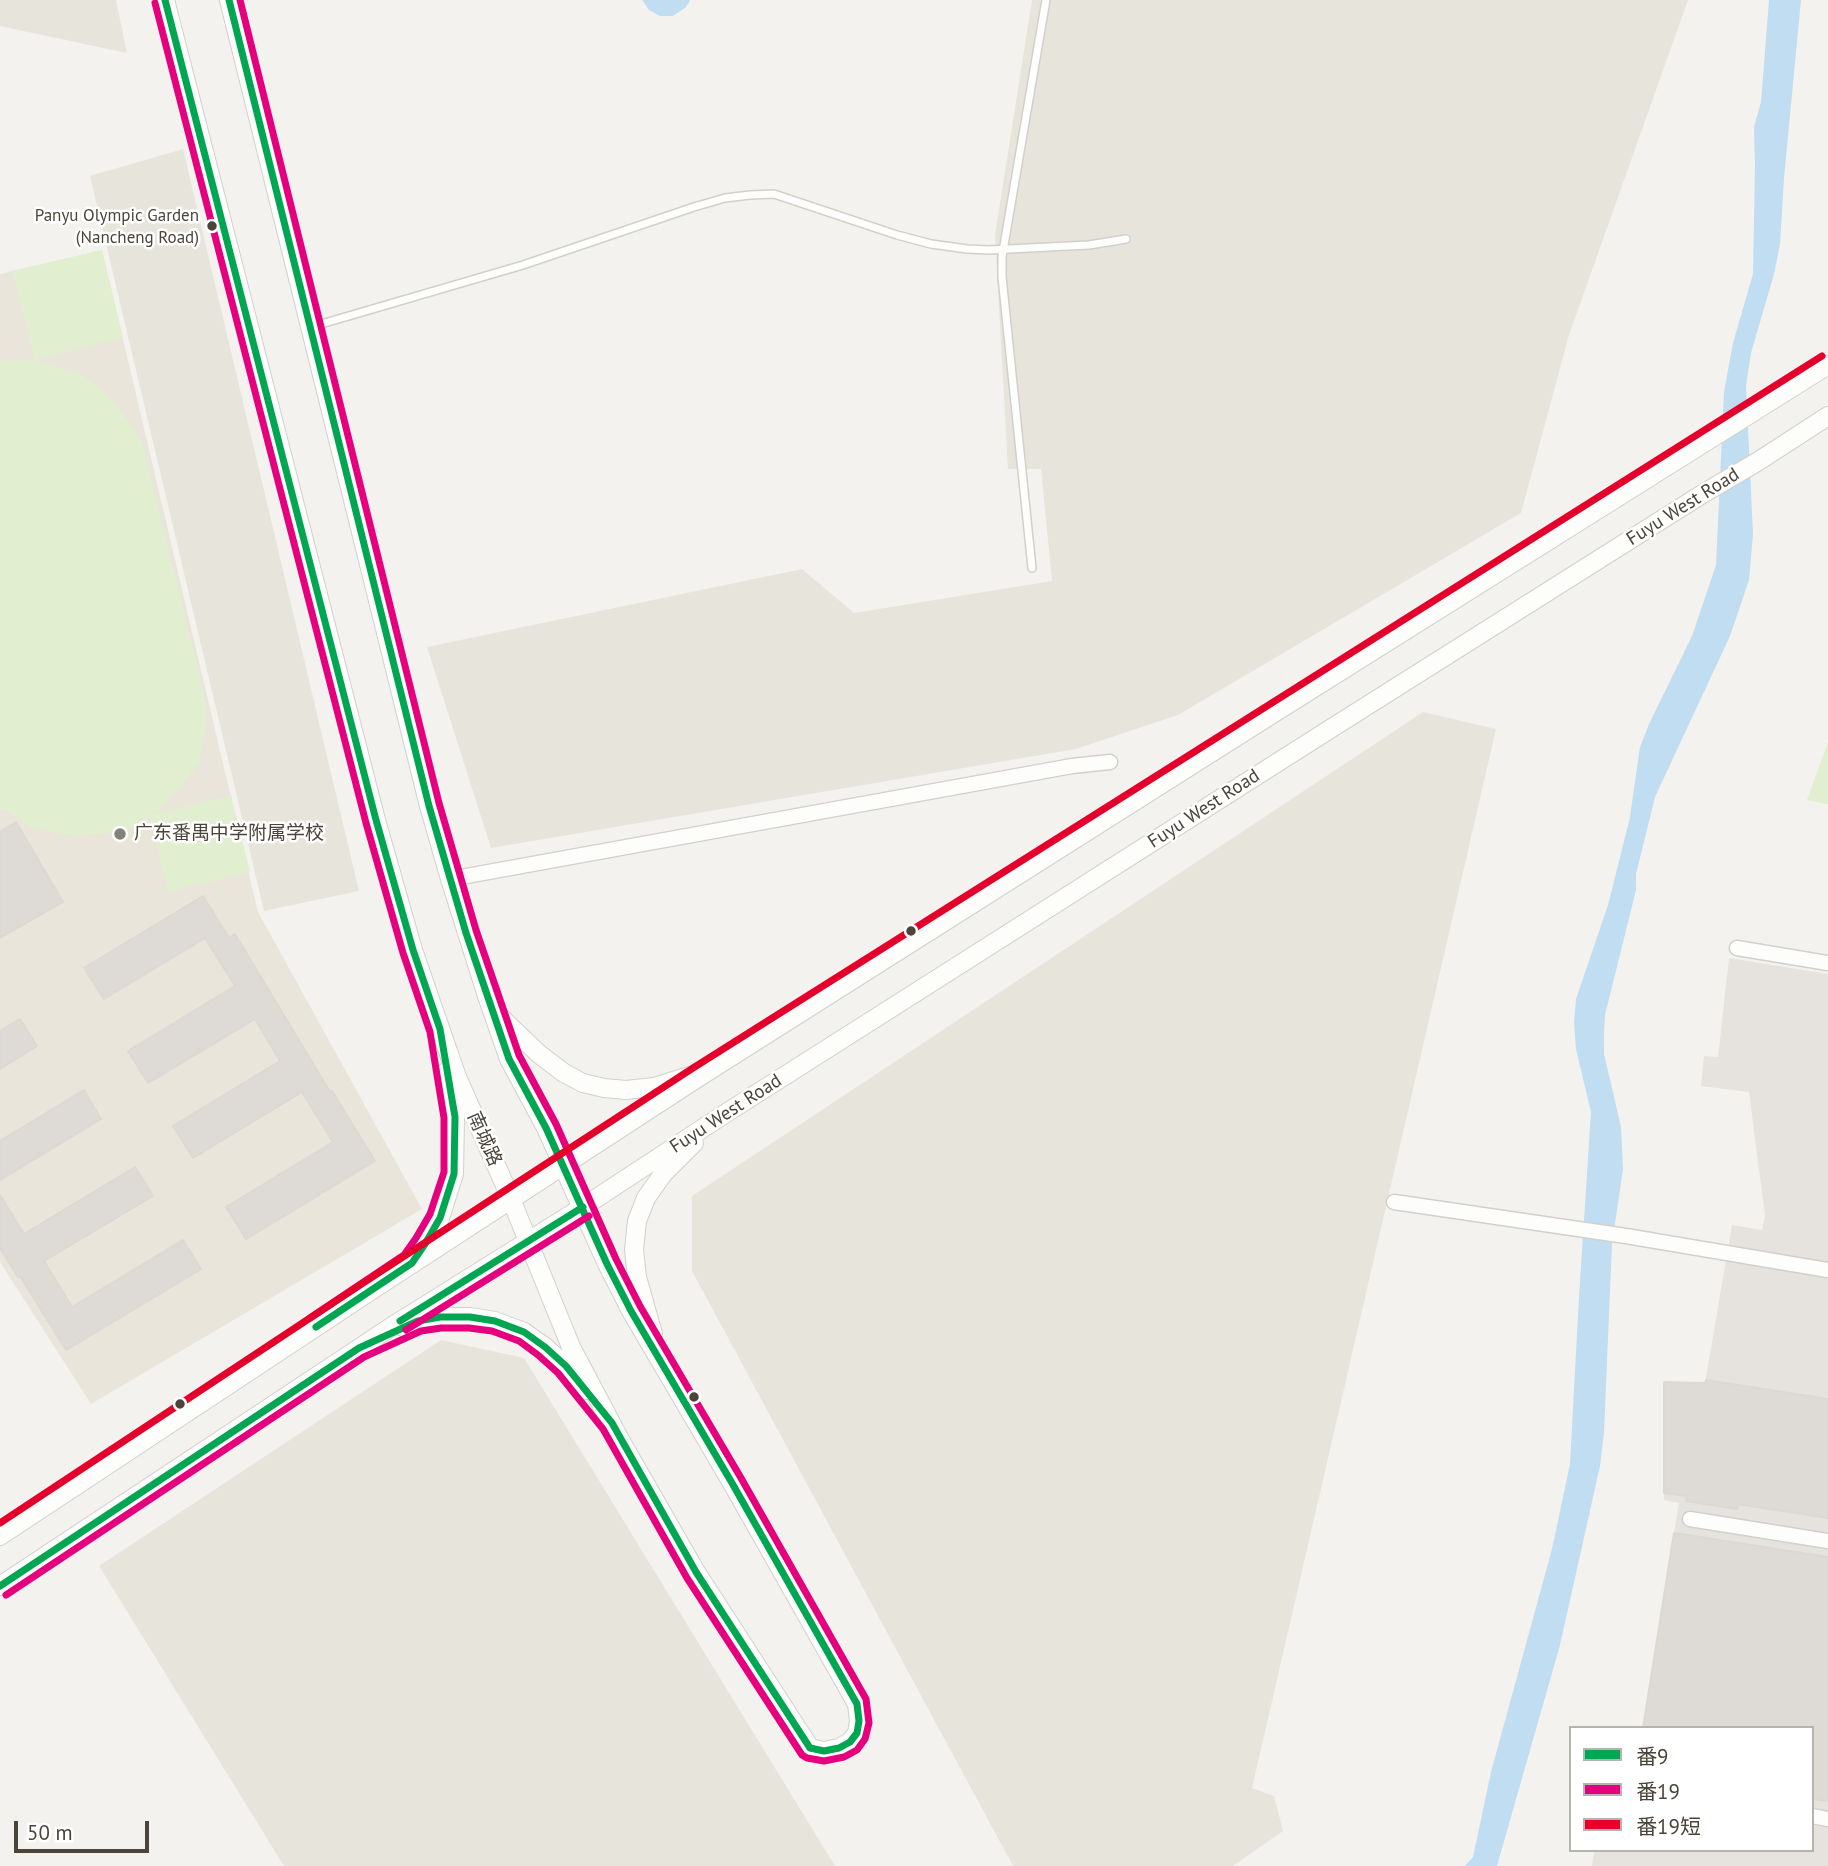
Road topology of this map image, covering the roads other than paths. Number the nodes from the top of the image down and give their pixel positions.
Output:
1 (165, 0) edge
2 (229, 0) edge
3 (1046, 0) edge
4 (1126, 239) dead end
5 (1003, 249) junction
6 (310, 327) junction
7 (1828, 365) edge
8 (1828, 416) edge
9 (1032, 568) dead end
10 (1110, 762) dead end
11 (450, 880) junction
12 (1737, 948) dead end
13 (1828, 963) edge
14 (491, 1009) junction
15 (440, 1030) junction
16 (745, 1048) junction
17 (723, 1115) junction
18 (564, 1165) junction
19 (511, 1199) junction
20 (1394, 1202) dead end
21 (583, 1207) junction
22 (528, 1241) junction
23 (412, 1263) junction
24 (1828, 1270) edge
25 (359, 1348) junction
26 (662, 1364) junction
27 (611, 1423) junction
28 (1690, 1519) dead end
29 (0, 1536) edge
30 (1828, 1541) edge
31 (0, 1586) edge

1 - 15 street, 南城路
2 - 6 street
3 - 5 lane
4 - 5 lane
5 - 6 lane
5 - 9 lane
6 - 11 street
7 - 16 street
8 - 17 street, Fuyu West Road
10 - 11 street
11 - 14 street
12 - 13 street
14 - 16 street
14 - 18 street
15 - 19 street, 南城路
15 - 23 street
16 - 18 street
17 - 21 street, Fuyu West Road
17 - 26 street
18 - 19 street
18 - 21 street
19 - 22 street, 南城路
19 - 23 street
20 - 24 street
21 - 22 street, Fuyu West Road
21 - 26 street
22 - 25 street, Fuyu West Road
22 - 27 street, 南城路
23 - 29 street
25 - 27 street
25 - 31 street
26 - 27 street, 南城路
28 - 30 street

